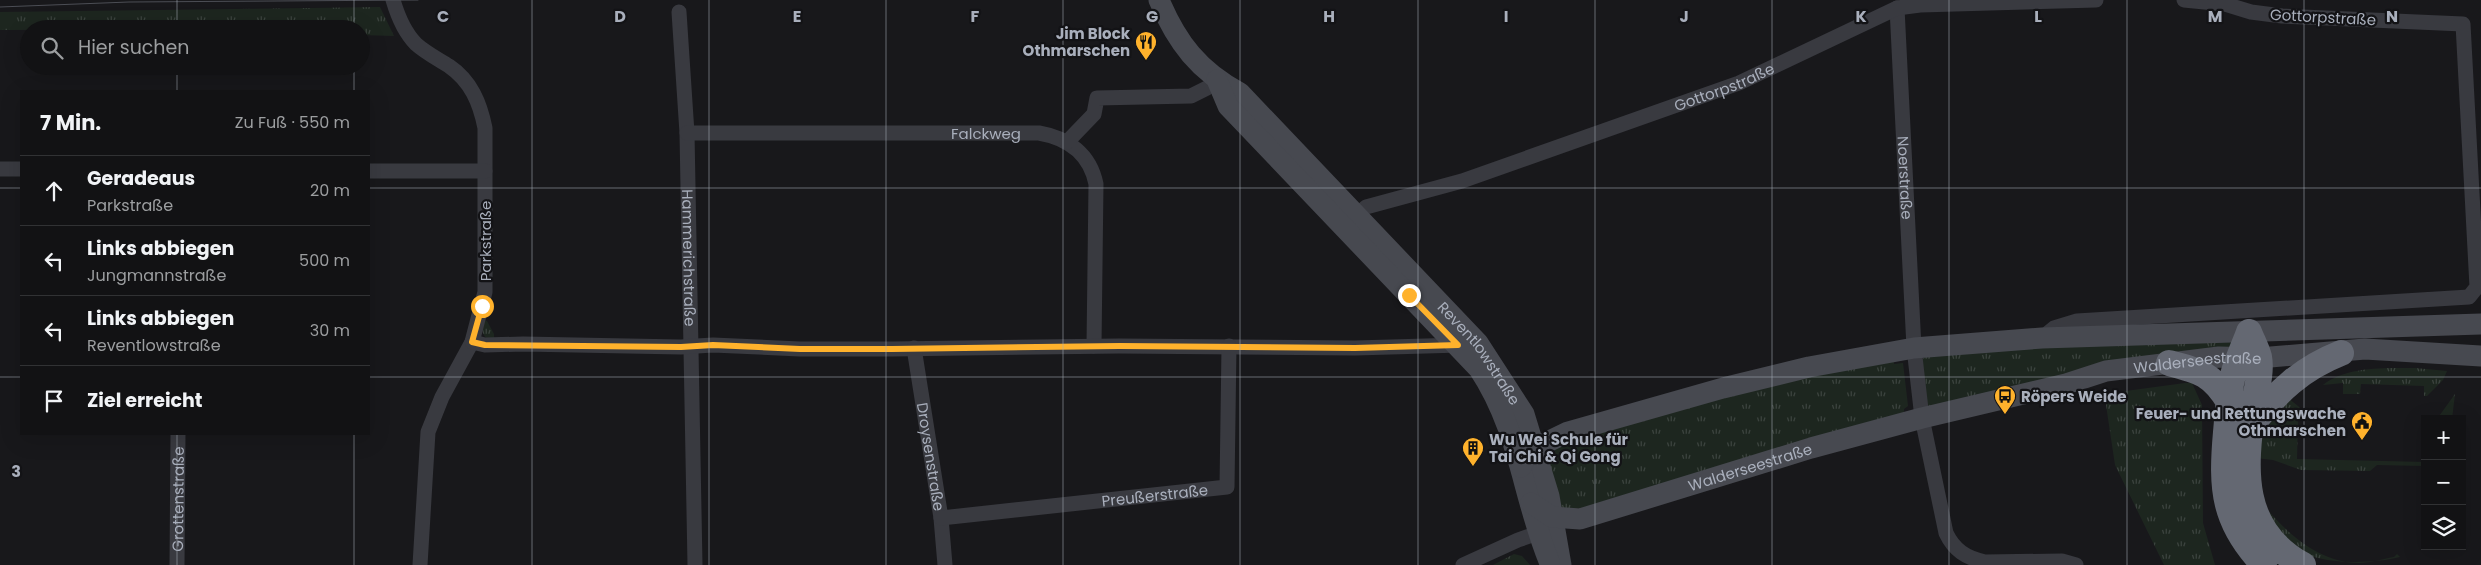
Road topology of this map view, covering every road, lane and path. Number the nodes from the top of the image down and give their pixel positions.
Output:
1 (393, 0) edge
2 (1159, 0) edge
3 (2096, 0) edge
4 (2184, 0) edge
5 (1897, 8) junction
6 (679, 12) dead end
7 (1217, 80) junction
8 (687, 133) junction
9 (1067, 142) junction
10 (0, 169) edge
11 (20, 169) edge
12 (370, 170) edge
13 (485, 171) junction
14 (1357, 215) junction
15 (2474, 293) joint
16 (2481, 324) edge
17 (2249, 332) junction
18 (2042, 338) junction
19 (472, 342) junction
20 (1468, 344) junction
21 (1094, 346) junction
22 (1229, 346) junction
23 (692, 347) junction
24 (914, 348) junction
25 (1914, 348) junction
26 (2341, 353) junction
27 (2481, 356) edge
28 (2249, 357) junction
29 (2169, 363) junction
30 (2229, 402) junction
31 (1524, 414) junction
32 (1922, 418) junction
33 (2250, 429) junction
34 (1568, 432) junction
35 (178, 435) edge
36 (1535, 448) junction
37 (1521, 467) junction
38 (1531, 503) joint
39 (941, 518) junction
40 (1580, 519) junction
41 (1548, 526) junction
42 (1481, 561) edge
43 (177, 565) edge
44 (420, 565) edge
45 (695, 565) edge
46 (945, 565) edge
47 (1463, 565) edge
48 (1550, 565) edge
49 (1561, 565) edge
50 (1575, 565) edge
51 (2076, 565) edge
52 (2264, 565) edge
53 (2303, 565) edge

1 - 13 street, Parkstraße
2 - 7 main road, Reventlowstraße
3 - 5 street, Gottorpstraße
4 - 15 street, Gottorpstraße
5 - 14 street, Gottorpstraße
5 - 25 street, Noerstraße
6 - 8 street, Hammerichstraße
7 - 9 street
7 - 14 main road, Reventlowstraße
7 - 20 main road, Reventlowstraße
8 - 9 street, Falckweg
8 - 23 street, Hammerichstraße
9 - 21 street, Falckweg
10 - 11 street
12 - 13 street
13 - 19 street, Parkstraße
14 - 20 main road, Reventlowstraße
15 - 18 street, Walderseestraße
16 - 17 main road, Walderseestraße
17 - 18 main road, Walderseestraße
17 - 28 highway
18 - 25 main road, Walderseestraße
19 - 23 street
19 - 44 street, Parkstraße
20 - 22 street
20 - 31 main road, Reventlowstraße
20 - 37 main road, Reventlowstraße
21 - 22 street
21 - 24 street
22 - 39 street, Preußerstraße
23 - 24 street
23 - 45 street, Hammerichstraße
24 - 39 street, Droysenstraße
25 - 32 street
25 - 34 main road, Walderseestraße
26 - 27 main road, Walderseestraße
26 - 28 main road, Walderseestraße
26 - 33 highway
28 - 29 main road, Walderseestraße
28 - 30 highway
28 - 33 highway
29 - 30 highway
29 - 32 main road, Walderseestraße
30 - 52 highway
31 - 34 main road, Walderseestraße
31 - 36 main road, Reventlowstraße
32 - 40 main road, Walderseestraße
32 - 51 street
33 - 53 highway
34 - 36 main road, Walderseestraße
35 - 43 street, Grottenstraße
36 - 37 main road, Walderseestraße
36 - 41 main road, Reventlowstraße
37 - 38 main road, Reventlowstraße
38 - 41 main road, Walderseestraße
39 - 46 street, Droysenstraße
40 - 41 main road, Walderseestraße
40 - 50 main road
41 - 42 street, Walderseestraße
41 - 48 main road, Reventlowstraße
41 - 49 main road, Reventlowstraße
42 - 47 street, Walderseestraße

